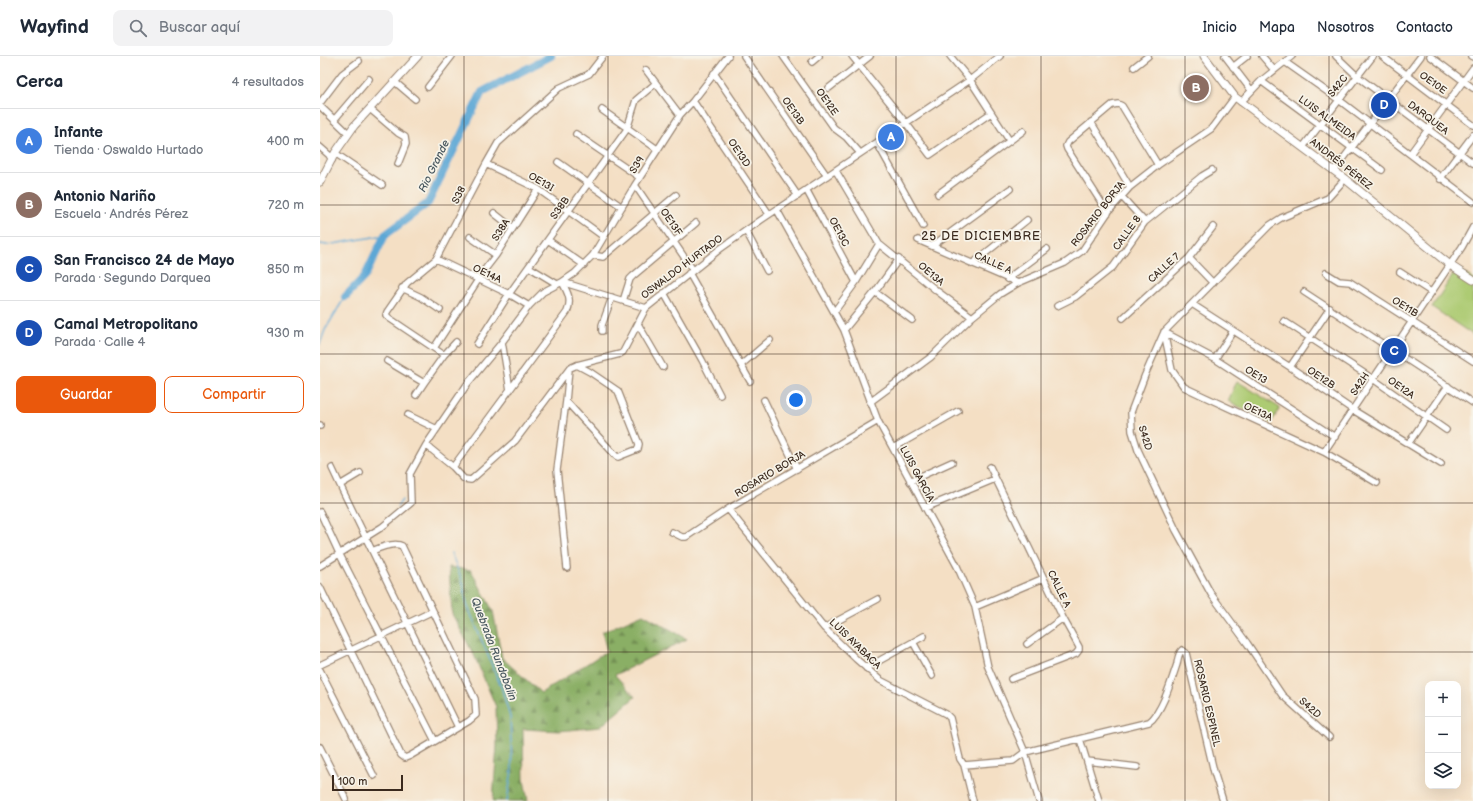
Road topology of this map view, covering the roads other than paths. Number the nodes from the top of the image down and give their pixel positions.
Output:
1 (418, 56) edge
2 (452, 56) edge
3 (603, 56) edge
4 (728, 56) edge
5 (744, 56) edge
6 (783, 56) edge
7 (819, 56) edge
8 (852, 56) edge
9 (870, 56) edge
10 (950, 56) edge
11 (1000, 56) edge
12 (1148, 56) edge
13 (1204, 56) edge
14 (1225, 56) edge
15 (1247, 56) edge
16 (1262, 56) edge
17 (1292, 56) edge
18 (1336, 56) edge
19 (1373, 56) edge
20 (1382, 56) edge
21 (1421, 56) edge
22 (1430, 56) edge
23 (359, 61) dead end
24 (812, 62) dead end
25 (1285, 62) junction
26 (858, 65) junction
27 (1134, 67) dead end
28 (1233, 67) junction
29 (1473, 68) edge
30 (646, 70) dead end
31 (1274, 70) junction
32 (714, 73) junction
33 (1407, 75) junction
34 (1357, 76) junction
35 (369, 78) dead end
36 (970, 80) junction
37 (1261, 81) junction
38 (1464, 81) junction
39 (395, 82) junction
40 (656, 83) junction
41 (428, 87) dead end
42 (829, 88) dead end
43 (1473, 88) edge
44 (1251, 90) junction
45 (415, 99) dead end
46 (1389, 99) junction
47 (1238, 100) junction
48 (1339, 100) junction
49 (693, 101) junction
50 (320, 103) edge
51 (1447, 104) junction
52 (320, 106) edge
53 (370, 109) junction
54 (602, 110) dead end
55 (991, 113) junction
56 (680, 115) junction
57 (334, 120) junction
58 (1091, 122) junction
59 (906, 123) junction
60 (1321, 124) junction
61 (1370, 124) junction
62 (1473, 125) edge
63 (627, 129) junction
64 (1428, 130) junction
65 (1022, 131) dead end
66 (348, 133) junction
67 (576, 134) dead end
68 (1473, 135) edge
69 (1009, 140) junction
70 (877, 143) junction
71 (1303, 147) junction
72 (320, 148) edge
73 (1353, 148) junction
74 (657, 149) junction
75 (860, 153) junction
76 (1460, 153) junction
77 (1410, 154) junction
78 (607, 156) junction
79 (334, 157) junction
80 (558, 162) dead end
81 (1473, 163) edge
82 (398, 164) dead end
83 (486, 164) junction
84 (1158, 165) junction
85 (1212, 170) dead end
86 (1334, 170) junction
87 (1382, 170) dead end
88 (836, 171) junction
89 (828, 176) junction
90 (639, 177) junction
91 (1345, 179) junction
92 (1440, 179) junction
93 (320, 182) edge
94 (588, 184) junction
95 (382, 185) dead end
96 (635, 185) junction
97 (1130, 187) junction
98 (538, 189) junction
99 (1010, 189) dead end
100 (806, 190) junction
101 (938, 194) dead end
102 (676, 195) dead end
103 (798, 196) junction
104 (1122, 197) junction
105 (1473, 202) edge
106 (622, 207) junction
107 (777, 210) junction
108 (569, 211) junction
109 (494, 213) dead end
110 (654, 213) junction
111 (1108, 213) junction
112 (769, 214) junction
113 (1027, 220) dead end
114 (1145, 222) junction
115 (696, 223) dead end
116 (922, 226) dead end
117 (1213, 227) dead end
118 (1473, 227) edge
119 (513, 228) junction
120 (746, 231) junction
121 (470, 237) dead end
122 (604, 237) junction
123 (548, 240) junction
124 (918, 240) dead end
125 (674, 242) junction
126 (879, 244) junction
127 (932, 246) junction
128 (1047, 249) dead end
129 (496, 255) junction
130 (593, 255) junction
131 (1189, 258) junction
132 (436, 259) junction
133 (899, 259) junction
134 (972, 264) junction
135 (584, 265) junction
136 (1450, 265) junction
137 (529, 267) junction
138 (767, 271) dead end
139 (691, 272) junction
140 (1400, 272) dead end
141 (1326, 273) dead end
142 (1007, 279) junction
143 (478, 280) junction
144 (1473, 280) edge
145 (856, 282) junction
146 (560, 283) junction
147 (1018, 283) junction
148 (1213, 283) junction
149 (402, 288) junction
150 (875, 292) junction
151 (1304, 292) dead end
152 (1431, 292) junction
153 (664, 293) junction
154 (509, 294) junction
155 (612, 297) junction
156 (623, 301) junction
157 (1192, 304) junction
158 (529, 306) junction
159 (1057, 306) dead end
160 (646, 308) junction
161 (1330, 308) junction
162 (440, 310) dead end
163 (834, 312) junction
164 (972, 317) junction
165 (1123, 318) dead end
166 (912, 320) dead end
167 (1284, 321) dead end
168 (1411, 321) junction
169 (638, 324) junction
170 (844, 330) junction
171 (602, 331) dead end
172 (1232, 331) junction
173 (1164, 332) junction
174 (1310, 338) junction
175 (770, 340) dead end
176 (456, 342) dead end
177 (502, 342) junction
178 (477, 344) dead end
179 (434, 348) junction
180 (1394, 351) junction
181 (444, 355) junction
182 (1215, 359) junction
183 (387, 361) dead end
184 (1473, 361) edge
185 (577, 365) junction
186 (741, 365) junction
187 (663, 367) dead end
188 (1290, 367) junction
189 (570, 368) junction
190 (1373, 379) junction
191 (750, 381) dead end
192 (424, 383) junction
193 (1448, 386) junction
194 (510, 390) junction
195 (416, 395) dead end
196 (720, 395) dead end
197 (566, 400) junction
198 (764, 400) dead end
199 (870, 402) junction
200 (1473, 403) edge
201 (1353, 410) junction
202 (958, 411) dead end
203 (408, 415) dead end
204 (1426, 417) junction
205 (878, 421) junction
206 (437, 429) junction
207 (1446, 430) dead end
208 (1335, 437) junction
209 (1408, 444) junction
210 (426, 445) junction
211 (892, 448) junction
212 (1324, 452) junction
213 (952, 462) dead end
214 (1441, 464) dead end
215 (454, 466) junction
216 (332, 468) dead end
217 (990, 468) dead end
218 (796, 469) junction
219 (360, 473) dead end
220 (995, 479) junction
221 (910, 481) junction
222 (1377, 483) dead end
223 (340, 485) junction
224 (925, 508) junction
225 (728, 509) junction
226 (320, 512) edge
227 (672, 532) dead end
228 (365, 537) junction
229 (372, 551) junction
230 (339, 553) junction
231 (320, 566) edge
232 (567, 568) dead end
233 (1044, 578) junction
234 (320, 587) edge
235 (878, 599) dead end
236 (975, 607) junction
237 (433, 611) junction
238 (1063, 618) junction
239 (408, 622) junction
240 (824, 628) junction
241 (382, 635) junction
242 (924, 636) dead end
243 (913, 642) junction
244 (1027, 644) dead end
245 (350, 652) junction
246 (320, 665) edge
247 (866, 668) junction
248 (320, 670) edge
249 (932, 676) dead end
250 (1011, 679) dead end
251 (458, 727) junction
252 (1329, 737) dead end
253 (1080, 739) junction
254 (435, 741) junction
255 (320, 747) edge
256 (1025, 752) junction
257 (1087, 761) junction
258 (964, 765) junction
259 (1137, 767) dead end
260 (374, 776) dead end
261 (346, 799) dead end
262 (973, 801) edge
263 (1039, 801) edge
264 (1099, 801) edge
265 (1223, 801) edge

1 - 39 street
2 - 41 street
3 - 83 street, S38
4 - 32 street, S39
5 - 89 street, OE13B
6 - 75 street, OE12E
7 - 24 street
8 - 26 street
9 - 26 street
10 - 36 street
11 - 36 street, OSWALDO HURTADO
12 - 27 street
13 - 47 street, ANDRÉS PÉREZ
14 - 28 street
15 - 28 street
16 - 31 street
17 - 25 street, ROSARIO BORJA
18 - 34 street, DARQUEA
19 - 34 street, S42C
20 - 33 street, OE10E
21 - 33 street
22 - 38 street
23 - 50 street
25 - 31 street, ROSARIO BORJA
25 - 48 street
26 - 42 street
26 - 59 street
28 - 44 street
29 - 38 street
30 - 40 street
31 - 37 street, ROSARIO BORJA
32 - 49 street, S39
32 - 103 street
33 - 46 street
33 - 51 street, OE10E
34 - 46 street, DARQUEA
34 - 48 street, S42C
35 - 57 street
36 - 55 street
36 - 59 street, OSWALDO HURTADO
37 - 44 street, ROSARIO BORJA
37 - 60 street, LUIS ALMEIDA
38 - 43 street
38 - 51 street
39 - 45 street
39 - 53 street
40 - 56 street
40 - 63 street, S38B
44 - 47 street, ROSARIO BORJA
46 - 61 street
46 - 64 street, DARQUEA
47 - 71 street, ANDRÉS PÉREZ
47 - 84 street, ROSARIO BORJA
48 - 60 street, S42C
48 - 61 street
49 - 56 street, S39
49 - 112 street, OE13D
51 - 62 street, OE10E
51 - 64 street
52 - 57 street
53 - 66 street
53 - 82 street
54 - 63 street
55 - 59 street
55 - 69 street
56 - 74 street, S39
57 - 66 street
58 - 84 street
58 - 97 street
58 - 111 street
59 - 70 street, OSWALDO HURTADO
60 - 71 street, S42C
60 - 73 street, LUIS ALMEIDA
61 - 73 street
61 - 77 street
63 - 74 street
63 - 78 street, S38B
64 - 76 street, DARQUEA
64 - 77 street
65 - 69 street
66 - 79 street
67 - 78 street
68 - 76 street
69 - 101 street
70 - 75 street, OSWALDO HURTADO
70 - 116 street
71 - 86 street, ANDRÉS PÉREZ
72 - 79 street
73 - 86 street
73 - 87 street, LUIS ALMEIDA
74 - 90 street, S39
75 - 88 street, OSWALDO HURTADO
76 - 81 street, DARQUEA
76 - 92 street
77 - 92 street
78 - 90 street
78 - 94 street, S38B
79 - 93 street
79 - 95 street
80 - 94 street
83 - 98 street, OE13I
83 - 132 street, S38
84 - 97 street, ROSARIO BORJA
85 - 114 street, CALLE 8
86 - 91 street, ANDRÉS PÉREZ
88 - 89 street, OSWALDO HURTADO
88 - 126 street
89 - 100 street, OSWALDO HURTADO
90 - 96 street, S39
91 - 136 street, ANDRÉS PÉREZ
91 - 148 street, S42D
92 - 105 street
94 - 106 street
94 - 108 street, S38B
96 - 106 street, S39
96 - 110 street, OE13F
97 - 104 street, ROSARIO BORJA
98 - 108 street, OE13I
98 - 119 street, S38A
99 - 127 street
100 - 103 street, OSWALDO HURTADO
100 - 145 street, OE13C
102 - 110 street
103 - 107 street, OSWALDO HURTADO
104 - 111 street, ROSARIO BORJA
104 - 114 street
106 - 122 street, S39
107 - 112 street, OSWALDO HURTADO
107 - 163 street, LUIS GARCÍA
108 - 122 street, OE13I
108 - 123 street, S38B
109 - 119 street
110 - 125 street, OE13F
110 - 130 street
111 - 147 street, ROSARIO BORJA
112 - 120 street, OSWALDO HURTADO
113 - 134 street
114 - 159 street, CALLE 8
115 - 125 street
117 - 131 street, CALLE 7
118 - 136 street, S42H
119 - 129 street, S38A
120 - 138 street
120 - 139 street, OSWALDO HURTADO
121 - 129 street
122 - 130 street, S39
123 - 135 street
123 - 137 street, S38B
124 - 127 street, CALLE A
125 - 139 street, OE13F
125 - 156 street
126 - 133 street, OE13A
126 - 145 street
127 - 134 street, CALLE A
128 - 142 street
129 - 143 street, S38A
130 - 135 street, S39
131 - 148 street
131 - 165 street, CALLE 7
132 - 143 street, OE14A
132 - 149 street, S38
133 - 150 street
133 - 164 street, OE13A
134 - 142 street, CALLE A
135 - 146 street, S39
136 - 144 street, ANDRÉS PÉREZ
136 - 152 street, S42H
137 - 146 street, OSWALDO HURTADO
137 - 154 street, S38B
139 - 153 street, OSWALDO HURTADO
139 - 186 street, OE13F
140 - 152 street
141 - 168 street, OE11B
142 - 147 street, CALLE A
143 - 154 street, OE14A
143 - 179 street
145 - 163 street
146 - 155 street, OSWALDO HURTADO
146 - 158 street
146 - 194 street
147 - 164 street, ROSARIO BORJA
148 - 157 street, S42D
149 - 162 street
149 - 179 street, S38
150 - 166 street
150 - 170 street
151 - 161 street
152 - 168 street, S42H
153 - 160 street, OSWALDO HURTADO
153 - 196 street
154 - 158 street, OE14A
154 - 178 street, S38B
155 - 156 street, OSWALDO HURTADO
155 - 171 street
156 - 160 street, OSWALDO HURTADO
157 - 172 street, OE12B
157 - 173 street, S42D
158 - 177 street
160 - 169 street
161 - 174 street
161 - 180 street
163 - 170 street, LUIS GARCÍA
164 - 199 street, ROSARIO BORJA
167 - 174 street, OE12A
168 - 180 street, S42H
168 - 184 street, OE11B
169 - 185 street
169 - 187 street
170 - 199 street, LUIS GARCÍA
172 - 182 street
172 - 188 street, OE12B
173 - 182 street, OE13
173 - 212 street, OE13A
173 - 252 street, S42D
174 - 188 street
174 - 190 street, OE12A
175 - 186 street
176 - 181 street
177 - 194 street
177 - 206 street
179 - 181 street, S38
180 - 190 street, S42H
180 - 193 street
181 - 192 street
182 - 208 street, OE13
183 - 192 street
185 - 189 street
185 - 197 street
186 - 191 street, OE13F
188 - 201 street, OE12B
189 - 197 street
189 - 215 street
190 - 201 street, S42H
190 - 204 street, OE12A
192 - 195 street
193 - 200 street
193 - 204 street
194 - 215 street
197 - 232 street
198 - 218 street
199 - 205 street, LUIS GARCÍA
201 - 208 street, S42H
201 - 209 street, OE12B
202 - 211 street
203 - 206 street
204 - 207 street, OE12A
204 - 209 street
205 - 211 street, LUIS GARCÍA
205 - 218 street, ROSARIO BORJA
206 - 210 street
208 - 212 street, S42H
209 - 214 street, OE12B
210 - 215 street
210 - 228 street
211 - 221 street, LUIS GARCÍA
212 - 222 street, OE13A
213 - 221 street
216 - 223 street
217 - 220 street, CALLE A
218 - 225 street, ROSARIO BORJA
219 - 223 street
220 - 224 street
220 - 233 street, CALLE A
221 - 224 street, LUIS GARCÍA
223 - 228 street
224 - 236 street, LUIS GARCÍA
225 - 227 street, ROSARIO BORJA
225 - 240 street, LUIS AYABACA
226 - 230 street
228 - 229 street
228 - 230 street
229 - 237 street
229 - 239 street
230 - 231 street
230 - 241 street
233 - 236 street
233 - 238 street, CALLE A
234 - 245 street
235 - 240 street
236 - 256 street, LUIS GARCÍA
237 - 239 street
237 - 251 street
238 - 244 street
238 - 250 street, CALLE A
239 - 241 street
239 - 251 street
240 - 247 street, LUIS AYABACA
241 - 245 street
241 - 254 street
242 - 243 street
243 - 247 street
243 - 249 street
245 - 246 street
245 - 254 street
247 - 258 street, LUIS AYABACA
248 - 260 street
251 - 254 street
253 - 256 street, ROSARIO ESPINEL
253 - 257 street
253 - 265 street, ROSARIO ESPINEL
255 - 261 street
256 - 258 street
256 - 263 street, LUIS GARCÍA
257 - 259 street
257 - 264 street
258 - 262 street, LUIS AYABACA

